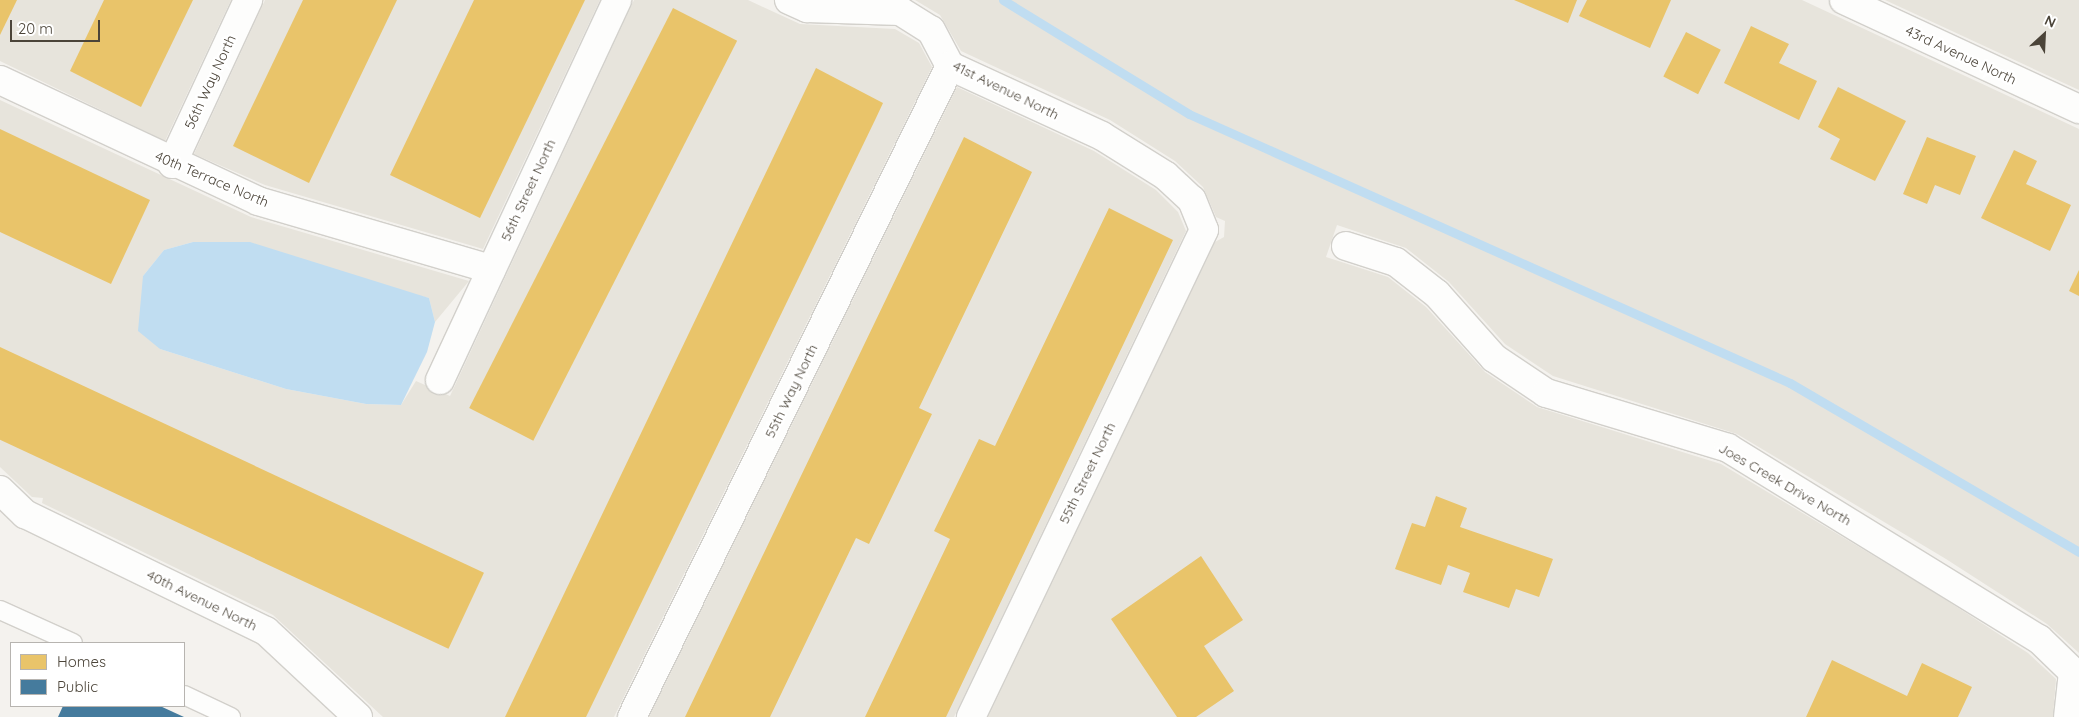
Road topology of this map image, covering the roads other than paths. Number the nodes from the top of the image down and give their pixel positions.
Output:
1 (248, 0) edge
2 (617, 0) edge
3 (789, 0) edge
4 (1844, 0) edge
5 (950, 66) junction
6 (0, 80) edge
7 (2079, 109) edge
8 (172, 164) junction
9 (1204, 230) joint
10 (1346, 246) dead end
11 (491, 269) junction
12 (440, 380) dead end
13 (0, 490) edge
14 (12, 513) edge
15 (0, 610) edge
16 (71, 642) edge
17 (185, 695) edge
18 (231, 717) edge
19 (358, 717) edge
20 (632, 717) edge
21 (971, 717) edge
22 (2068, 717) edge

1 - 8 street, 56th Way North
2 - 11 street, 56th Street North
3 - 5 street, 41st Avenue North
4 - 7 street, 43rd Avenue North
5 - 9 street, 41st Avenue North
5 - 20 street, 55th Way North
6 - 8 street, 40th Terrace North
8 - 11 street, 40th Terrace North
9 - 21 street, 55th Street North
10 - 22 street, Joes Creek Drive North
11 - 12 street, 56th Street North
13 - 14 street, 40th Avenue North
14 - 19 street, 40th Avenue North
15 - 16 lane
17 - 18 lane

